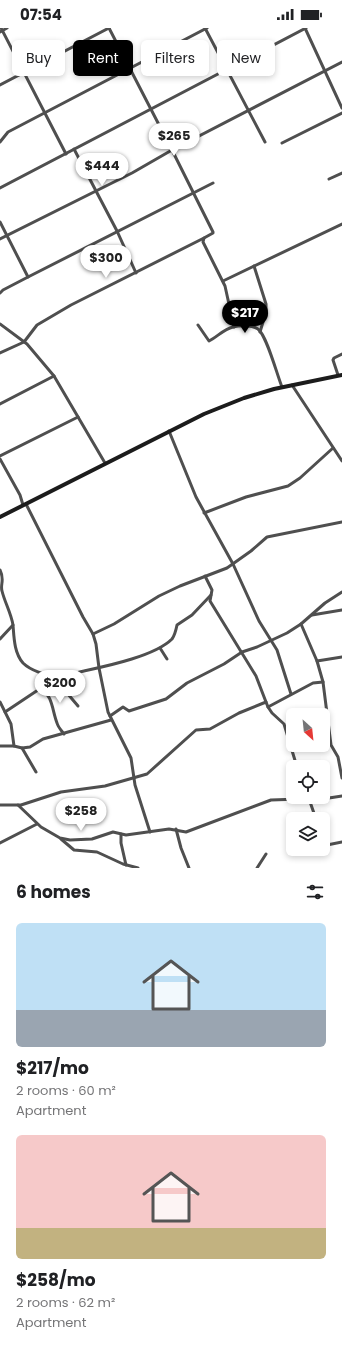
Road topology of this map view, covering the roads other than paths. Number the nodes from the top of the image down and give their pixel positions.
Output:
1 (7, 28) edge
2 (109, 28) edge
3 (206, 28) edge
4 (306, 28) edge
5 (1, 30) edge
6 (115, 40) edge
7 (275, 44) edge
8 (217, 50) edge
9 (12, 51) edge
10 (65, 51) edge
11 (342, 62) edge
12 (133, 66) edge
13 (326, 70) junction
14 (217, 75) edge
15 (18, 76) edge
16 (26, 76) edge
17 (114, 76) edge
18 (133, 76) edge
19 (230, 76) edge
20 (0, 85) edge
21 (342, 108) edge
22 (150, 110) junction
23 (248, 110) junction
24 (44, 112) junction
25 (342, 113) edge
26 (0, 142) edge
27 (265, 142) dead end
28 (282, 143) dead end
29 (74, 150) junction
30 (172, 150) junction
31 (66, 154) junction
32 (342, 173) edge
33 (328, 179) dead end
34 (213, 183) dead end
35 (0, 188) edge
36 (96, 191) junction
37 (193, 193) junction
38 (0, 222) edge
39 (342, 224) edge
40 (117, 231) junction
41 (7, 235) junction
42 (204, 238) junction
43 (0, 239) edge
44 (197, 241) junction
45 (203, 242) junction
46 (254, 266) junction
47 (136, 272) junction
48 (28, 277) junction
49 (223, 281) junction
50 (0, 293) edge
51 (0, 324) edge
52 (198, 325) dead end
53 (234, 327) junction
54 (260, 332) junction
55 (24, 342) junction
56 (0, 353) edge
57 (342, 354) edge
58 (340, 375) edge
59 (54, 376) junction
60 (292, 385) junction
61 (282, 387) junction
62 (0, 404) edge
63 (78, 417) junction
64 (169, 431) junction
65 (333, 448) junction
66 (0, 456) edge
67 (0, 460) edge
68 (342, 461) edge
69 (105, 463) junction
70 (24, 504) junction
71 (204, 514) junction
72 (0, 517) edge
73 (342, 522) edge
74 (233, 564) junction
75 (0, 570) edge
76 (205, 576) junction
77 (1, 585) edge
78 (342, 592) edge
79 (211, 595) junction
80 (342, 610) edge
81 (311, 615) junction
82 (301, 624) junction
83 (13, 625) junction
84 (93, 634) junction
85 (0, 639) edge
86 (271, 641) junction
87 (160, 648) junction
88 (242, 652) junction
89 (342, 657) edge
90 (167, 660) dead end
91 (317, 661) junction
92 (99, 668) junction
93 (55, 676) junction
94 (323, 682) junction
95 (41, 688) junction
96 (291, 694) junction
97 (0, 702) edge
98 (266, 702) junction
99 (78, 706) dead end
100 (268, 707) junction
101 (5, 712) junction
102 (111, 718) junction
103 (64, 734) junction
104 (0, 746) edge
105 (14, 746) junction
106 (22, 748) junction
107 (295, 760) edge
108 (36, 772) dead end
109 (134, 778) junction
110 (342, 778) edge
111 (342, 796) edge
112 (330, 797) edge
113 (286, 800) edge
114 (0, 805) edge
115 (18, 805) junction
116 (37, 824) junction
117 (176, 829) junction
118 (150, 832) junction
119 (120, 834) junction
120 (60, 838) junction
121 (342, 842) edge
122 (0, 843) edge
123 (330, 844) edge
124 (266, 854) dead end
125 (126, 865) junction
126 (138, 868) edge
127 (189, 868) edge
128 (257, 868) edge

1 - 5 street
2 - 6 street
2 - 10 street
3 - 8 street
3 - 12 street
4 - 7 street
4 - 13 street
5 - 9 street
11 - 13 street
13 - 21 street
13 - 23 street
14 - 22 street
15 - 20 street
16 - 24 street
17 - 24 street
18 - 22 street
19 - 23 street
22 - 29 street
22 - 30 street
23 - 27 street
23 - 30 street
24 - 26 street
24 - 31 street
25 - 28 street
29 - 31 street
29 - 36 street
30 - 36 street
30 - 37 street
31 - 35 street
32 - 33 street
34 - 37 street
36 - 40 street
36 - 41 street
37 - 40 street
37 - 42 street
38 - 41 street
39 - 46 street
40 - 47 street
40 - 48 street
41 - 43 street
41 - 48 street
42 - 44 street
42 - 45 street
44 - 45 street
44 - 47 street
45 - 49 street
46 - 49 street
46 - 54 street
47 - 55 street
48 - 50 street
49 - 53 street
51 - 55 street
52 - 53 street
53 - 54 street
54 - 61 street
55 - 56 street
55 - 59 street
57 - 58 street
58 - 60 main road
59 - 62 street
59 - 63 street
60 - 61 main road
60 - 65 street
61 - 64 main road
63 - 66 street
63 - 69 street
64 - 69 main road
64 - 71 street
65 - 68 street
65 - 71 street
67 - 70 street
69 - 70 main road
70 - 72 main road
70 - 84 street
71 - 74 street
73 - 74 street
74 - 76 street
74 - 86 street
75 - 77 street
76 - 79 street
76 - 84 street
77 - 83 street
78 - 81 street
79 - 87 street
79 - 88 street
80 - 81 street
81 - 82 street
82 - 86 street
82 - 91 street
83 - 85 street
83 - 93 street
84 - 92 street
86 - 88 street
86 - 96 street
87 - 90 street
87 - 92 street
88 - 98 street
88 - 102 street
89 - 91 street
91 - 94 street
92 - 93 street
92 - 102 street
93 - 95 street
93 - 99 street
94 - 96 street
94 - 110 street
95 - 101 street
95 - 103 street
96 - 100 street
97 - 101 street
98 - 100 street
98 - 109 street
100 - 107 street
101 - 105 street
102 - 103 street
102 - 109 street
103 - 106 street
104 - 105 street
105 - 106 street
106 - 108 street
109 - 115 street
109 - 118 street
111 - 112 street
113 - 117 street
114 - 115 street
115 - 116 street
116 - 120 street
116 - 122 street
117 - 118 street
117 - 127 street
118 - 119 street
119 - 120 street
119 - 125 street
120 - 125 street
121 - 123 street
124 - 128 street
125 - 126 street

